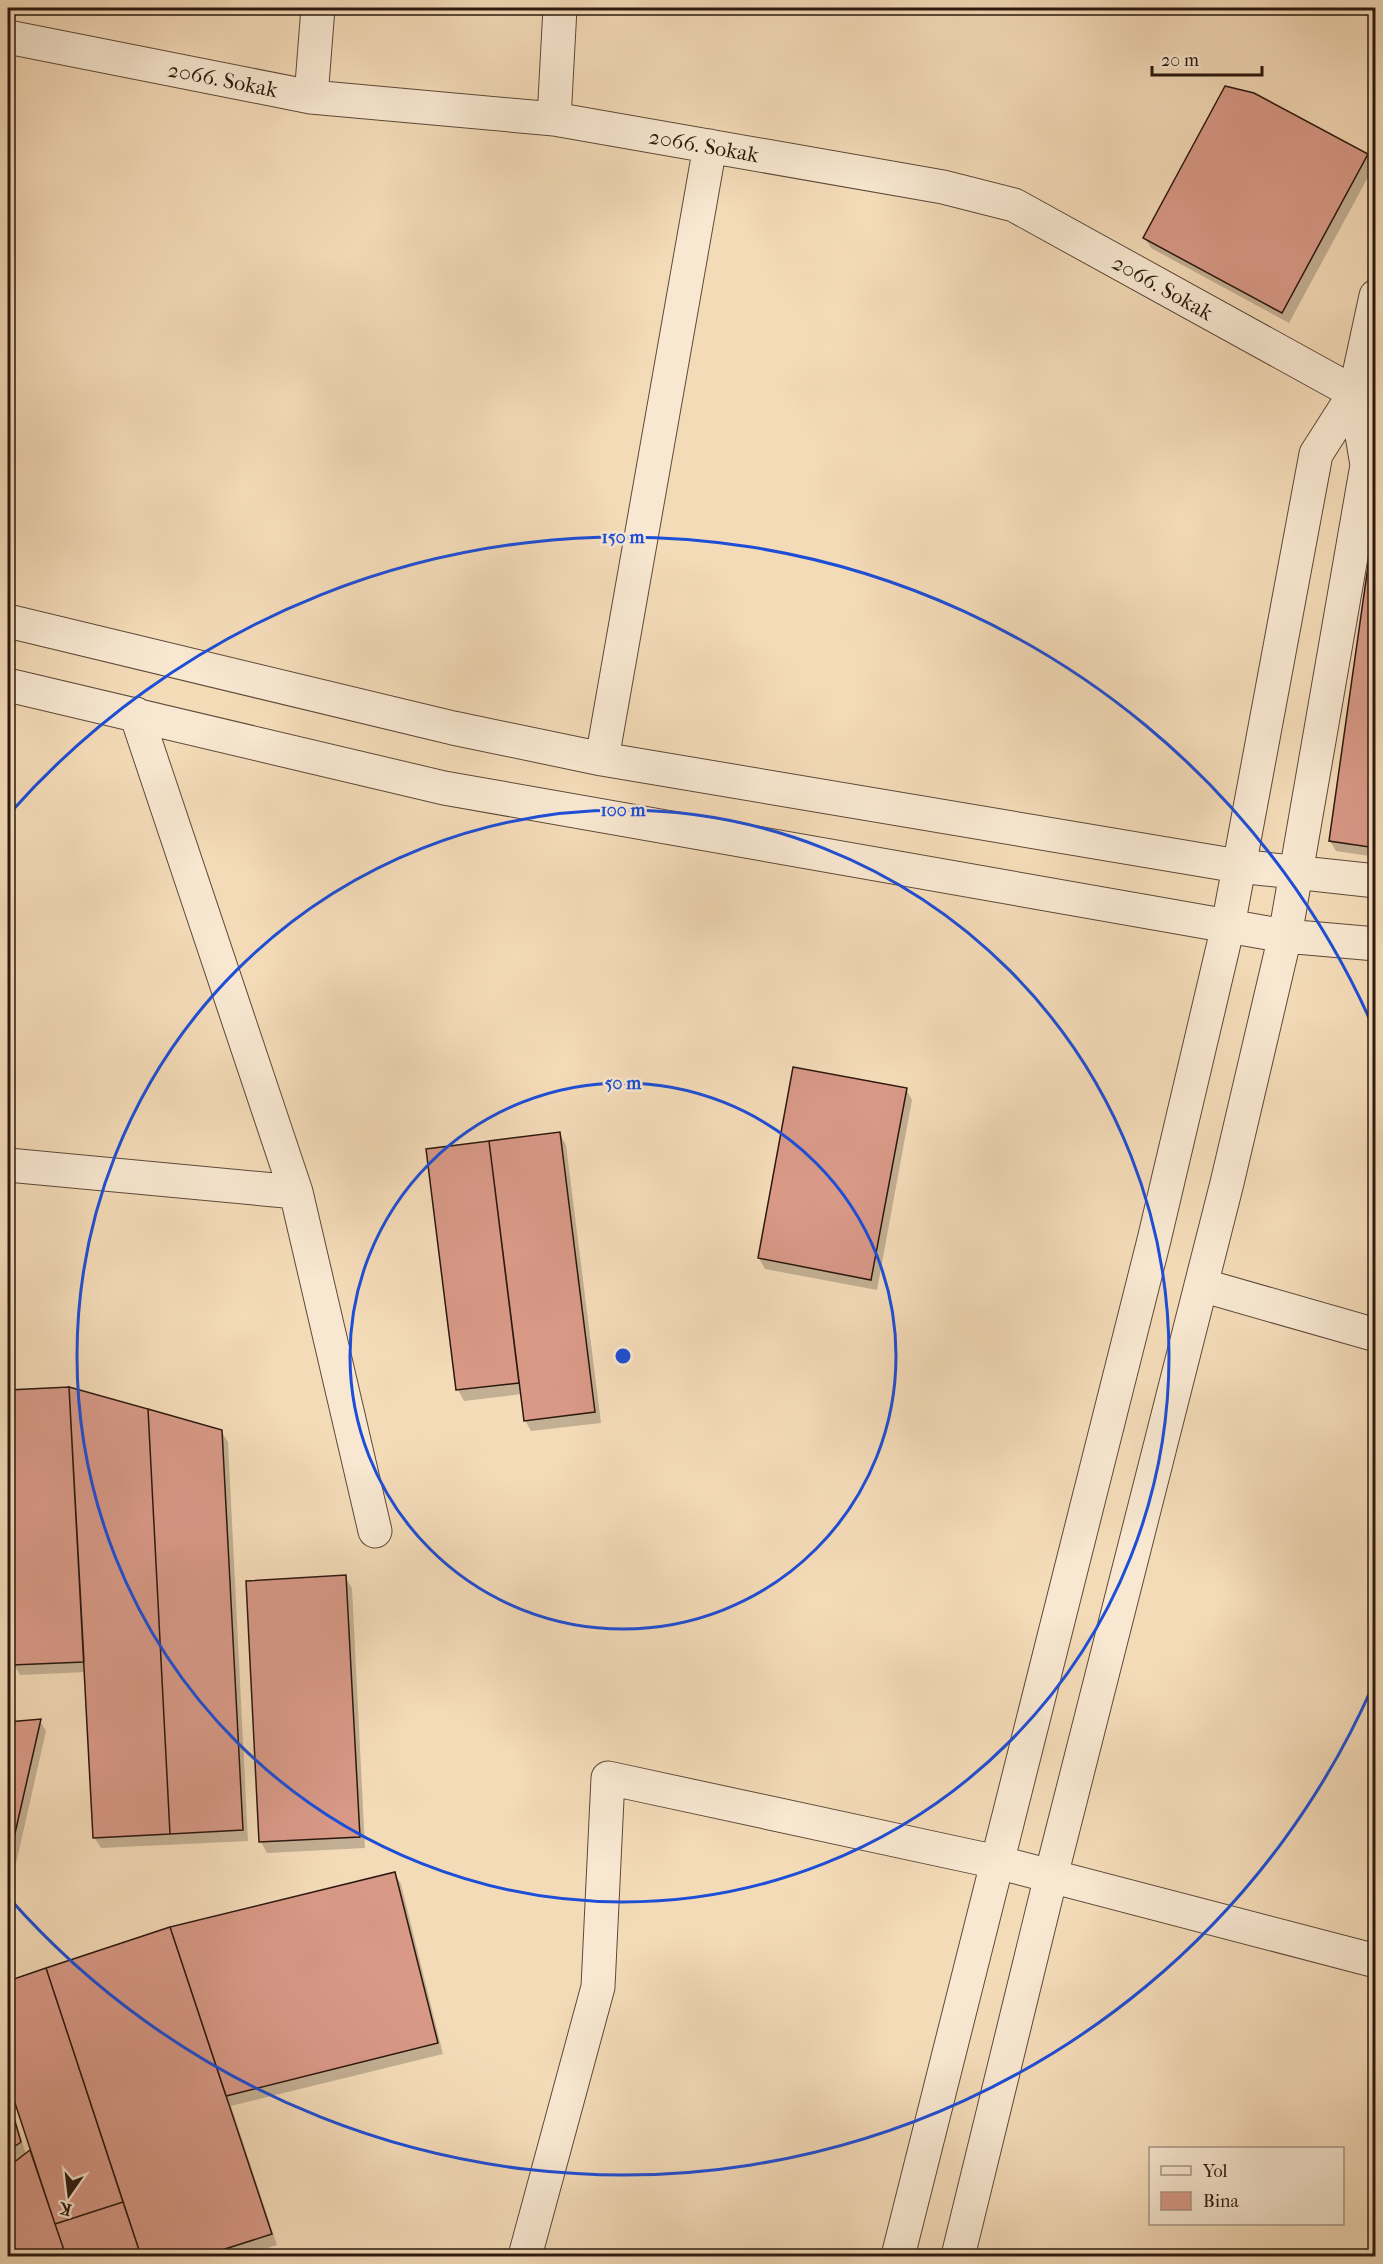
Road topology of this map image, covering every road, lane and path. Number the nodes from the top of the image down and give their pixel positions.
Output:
1 (318, 8) edge
2 (560, 8) edge
3 (8, 37) edge
4 (310, 97) junction
5 (554, 119) junction
6 (710, 146) junction
7 (1376, 296) edge
8 (1355, 393) junction
9 (8, 621) edge
10 (8, 685) edge
11 (136, 714) junction
12 (602, 759) junction
13 (1238, 866) junction
14 (1296, 874) junction
15 (1376, 881) edge
16 (1228, 926) junction
17 (1285, 936) junction
18 (1376, 944) edge
19 (8, 1165) edge
20 (297, 1192) junction
21 (1201, 1285) junction
22 (1376, 1335) edge
23 (375, 1531) dead end
24 (997, 1862) junction
25 (1051, 1876) junction
26 (1376, 1961) edge
27 (525, 2256) edge
28 (898, 2256) edge
29 (958, 2256) edge

1 - 4 street
2 - 5 street
3 - 4 street, 2066. Sokak
4 - 5 street, 2066. Sokak
5 - 6 street, 2066. Sokak
6 - 8 street, 2066. Sokak
6 - 12 street
7 - 8 street
8 - 13 street
8 - 14 street
9 - 12 street
10 - 11 street
11 - 16 street
11 - 20 street
12 - 13 street
13 - 14 street
13 - 16 street
14 - 15 street
14 - 17 street
16 - 17 street
16 - 24 street
17 - 18 street
17 - 21 street
19 - 20 street
20 - 23 street
21 - 22 street
21 - 25 street
24 - 25 street
24 - 27 street
24 - 28 street
25 - 26 street
25 - 29 street

